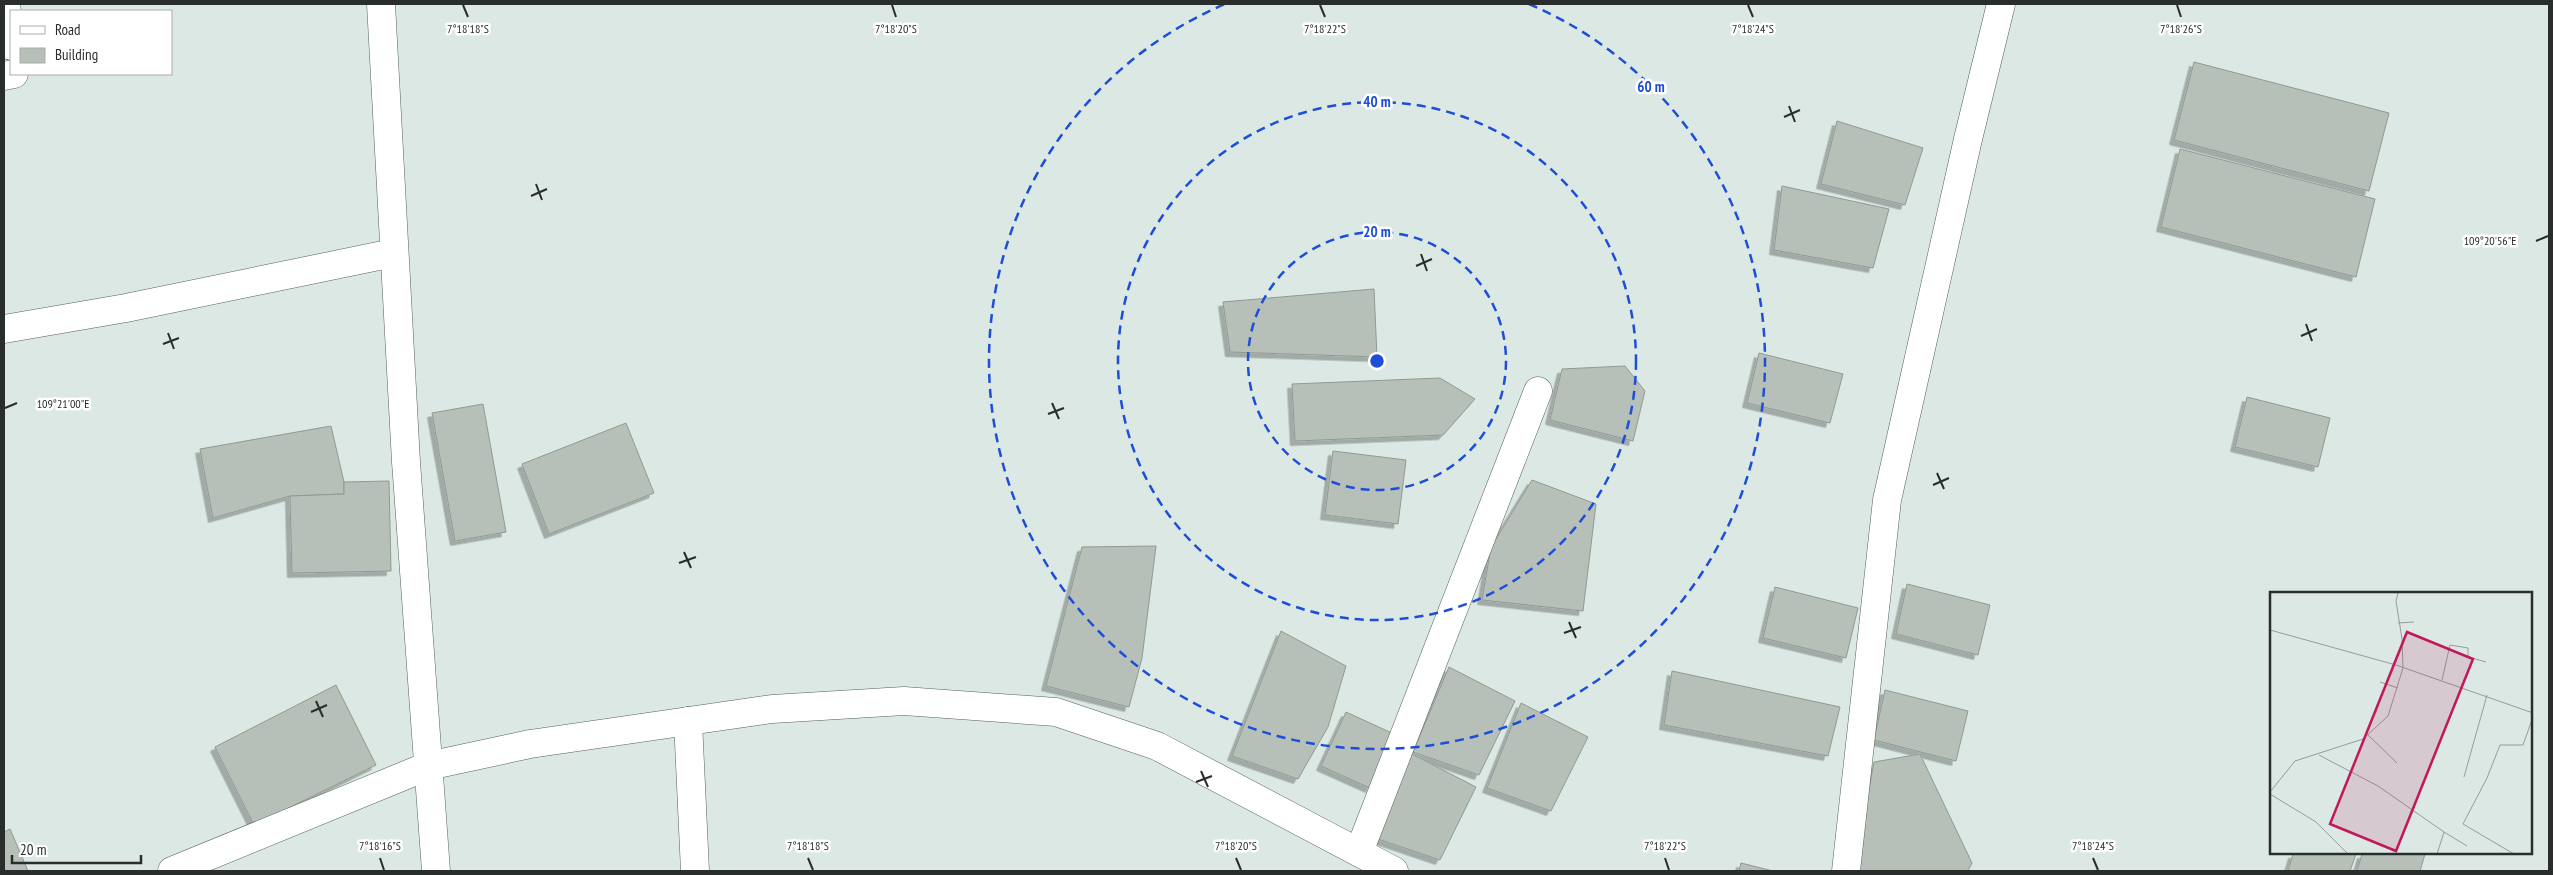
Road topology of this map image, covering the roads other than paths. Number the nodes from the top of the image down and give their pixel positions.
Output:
1 (6, 4) edge
2 (381, 4) edge
3 (2001, 4) edge
4 (10, 38) edge
5 (393, 253) junction
6 (4, 329) edge
7 (1538, 391) dead end
8 (688, 721) junction
9 (428, 766) junction
10 (1359, 852) junction
11 (172, 871) edge
12 (436, 871) edge
13 (695, 871) edge
14 (1394, 871) edge
15 (1846, 871) edge

1 - 4 street
2 - 5 street
3 - 15 street
5 - 6 street
5 - 9 street
7 - 10 street
8 - 9 street
8 - 10 street
8 - 13 street
9 - 11 street
9 - 12 street
10 - 14 street

